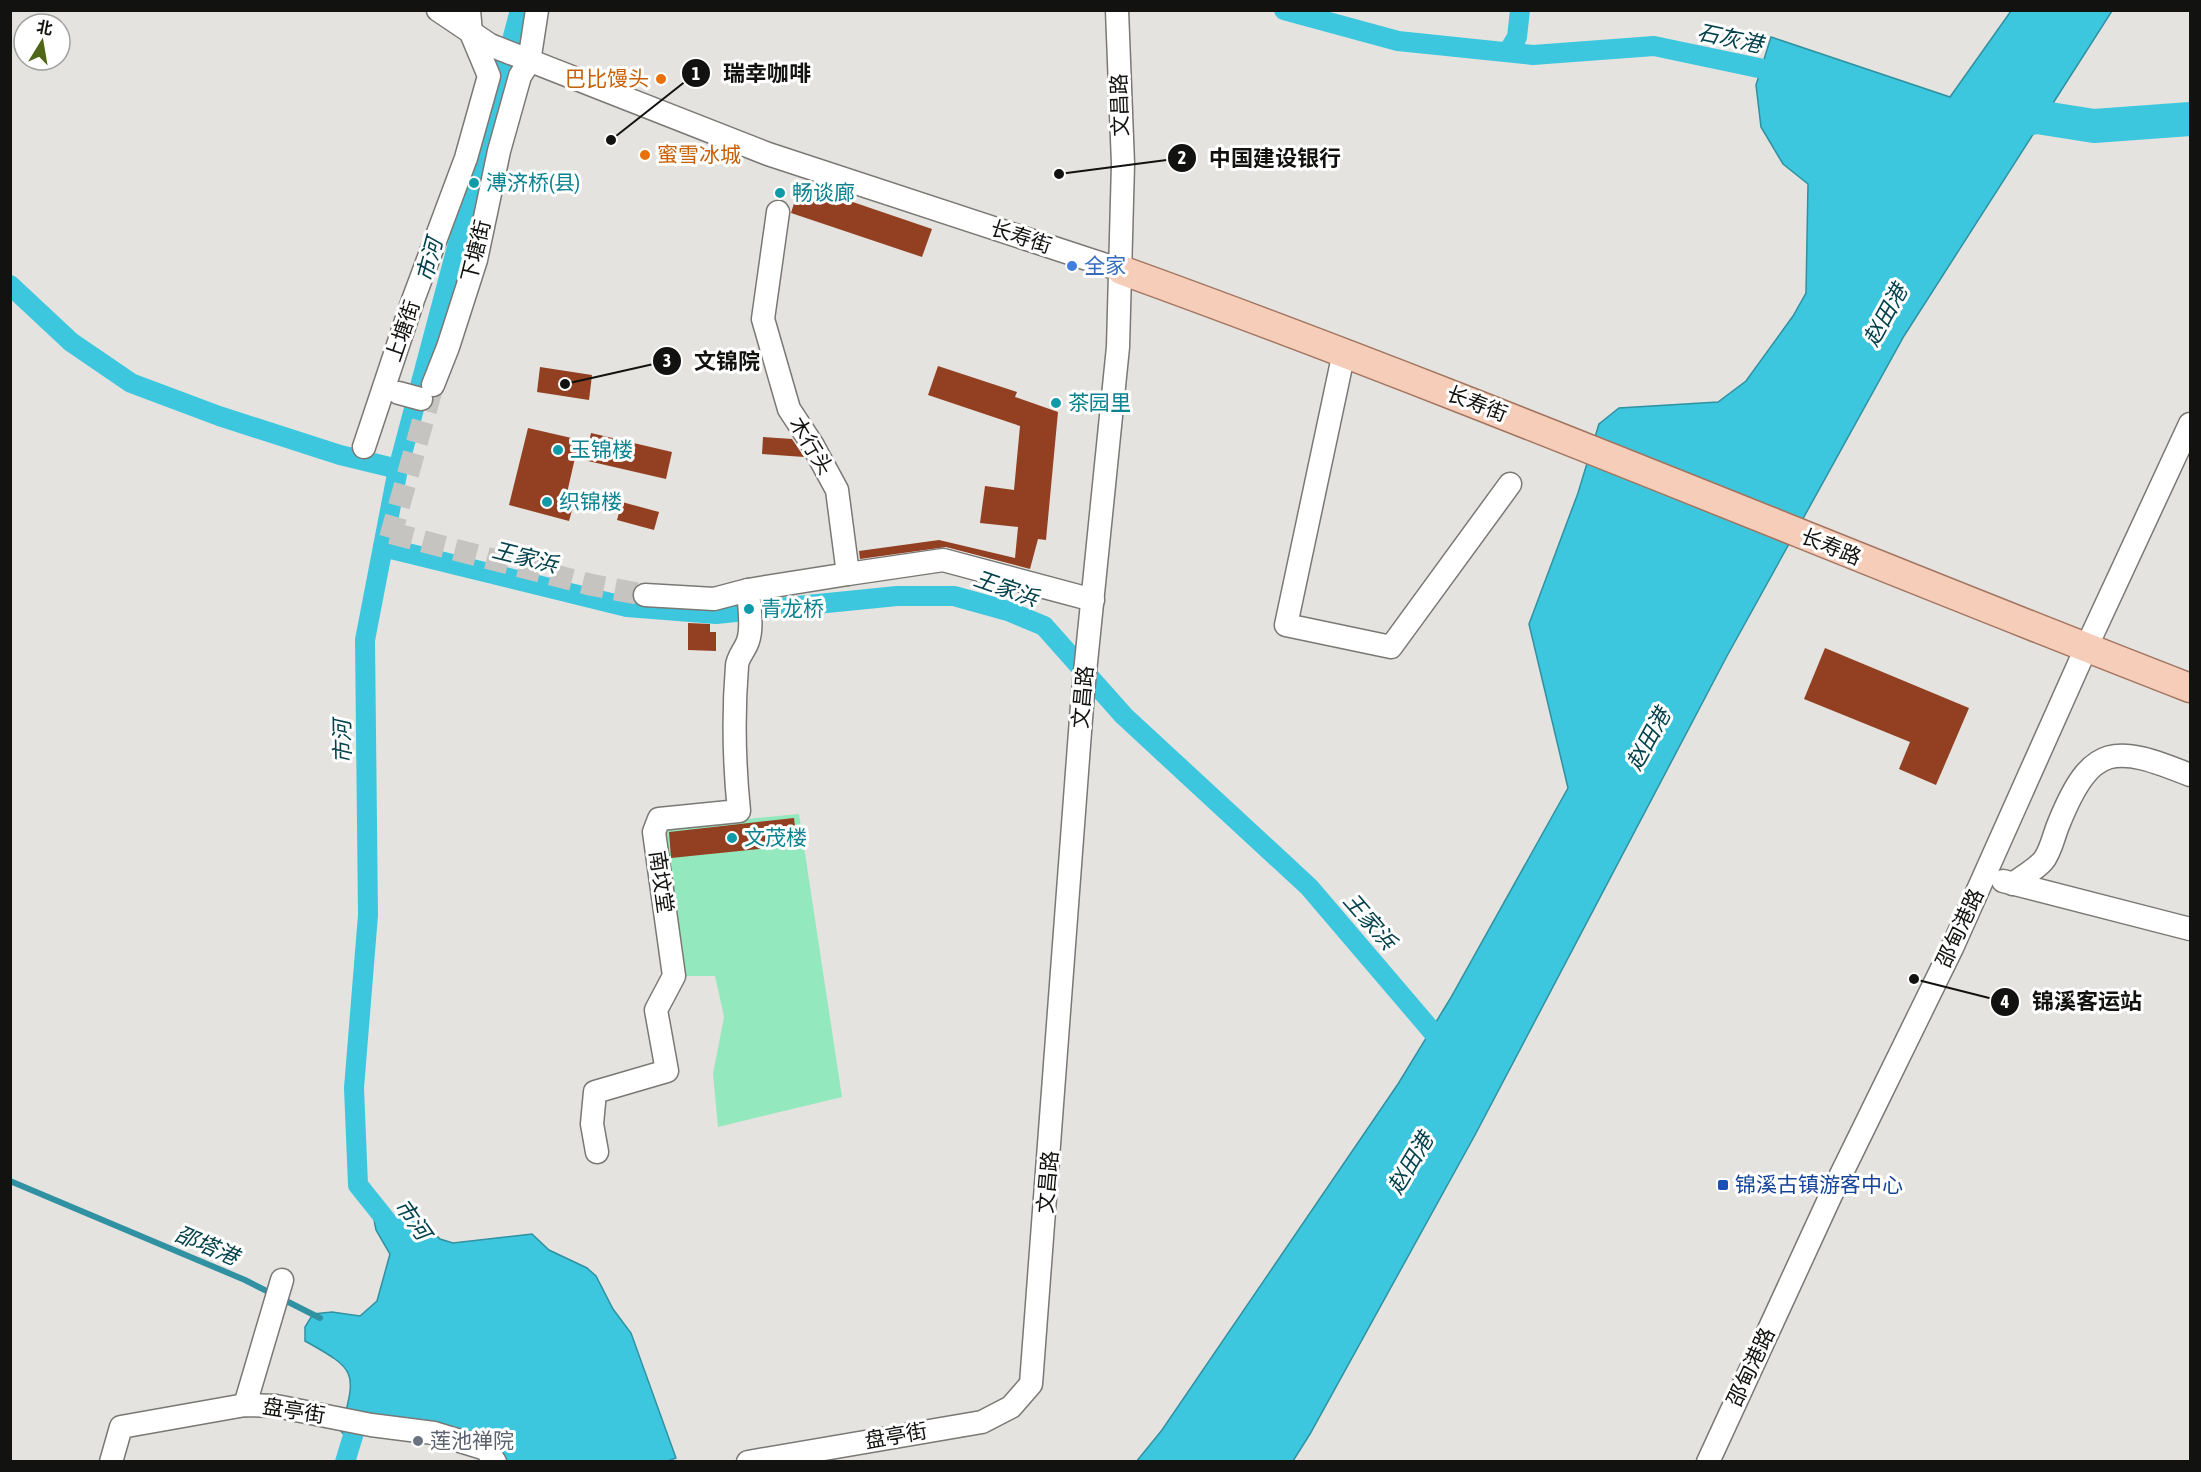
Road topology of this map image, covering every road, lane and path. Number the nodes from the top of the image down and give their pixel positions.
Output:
1 (438, 10) edge
2 (537, 10) edge
3 (1116, 10) edge
4 (470, 22) edge
5 (529, 62) junction
6 (474, 183) junction
7 (778, 213) dead end
8 (1121, 270) junction
9 (1344, 352) junction
10 (399, 393) dead end
11 (2190, 424) edge
12 (1578, 443) joint
13 (364, 447) dead end
14 (1510, 484) dead end
15 (848, 574) junction
16 (748, 594) junction
17 (645, 596) tunnel mouth
18 (1093, 600) junction
19 (2086, 648) junction
20 (2190, 688) edge
21 (2190, 775) edge
22 (1984, 876) junction
23 (2013, 884) junction
24 (2190, 929) edge
25 (597, 1152) dead end
26 (279, 1291) dead end
27 (1031, 1384) joint
28 (245, 1405) junction
29 (111, 1461) edge
30 (495, 1461) edge
31 (748, 1461) edge
32 (1708, 1461) edge

1 - 4 street
2 - 5 street, 下塘街
3 - 8 street, 文昌路
4 - 5 street
4 - 6 street, 上塘街
5 - 6 street, 下塘街
5 - 8 street, 长寿街
6 - 10 street, 下塘街
6 - 13 street, 上塘街
7 - 15 street, 木行头
8 - 9 main road, 长寿街
8 - 18 street, 文昌路
9 - 12 main road, 长寿街
9 - 14 street
11 - 19 street, 邵甸港路
12 - 19 main road, 长寿路
15 - 16 street
15 - 18 street
16 - 17 street
16 - 25 street, 南坟堂
18 - 27 street, 文昌路
19 - 20 main road, 长寿路
19 - 22 street, 邵甸港路
21 - 23 street
22 - 23 street
22 - 32 street, 邵甸港路
23 - 24 street
26 - 28 street
27 - 31 street, 盘亭街
28 - 29 street, 盘亭街
28 - 30 street, 盘亭街

